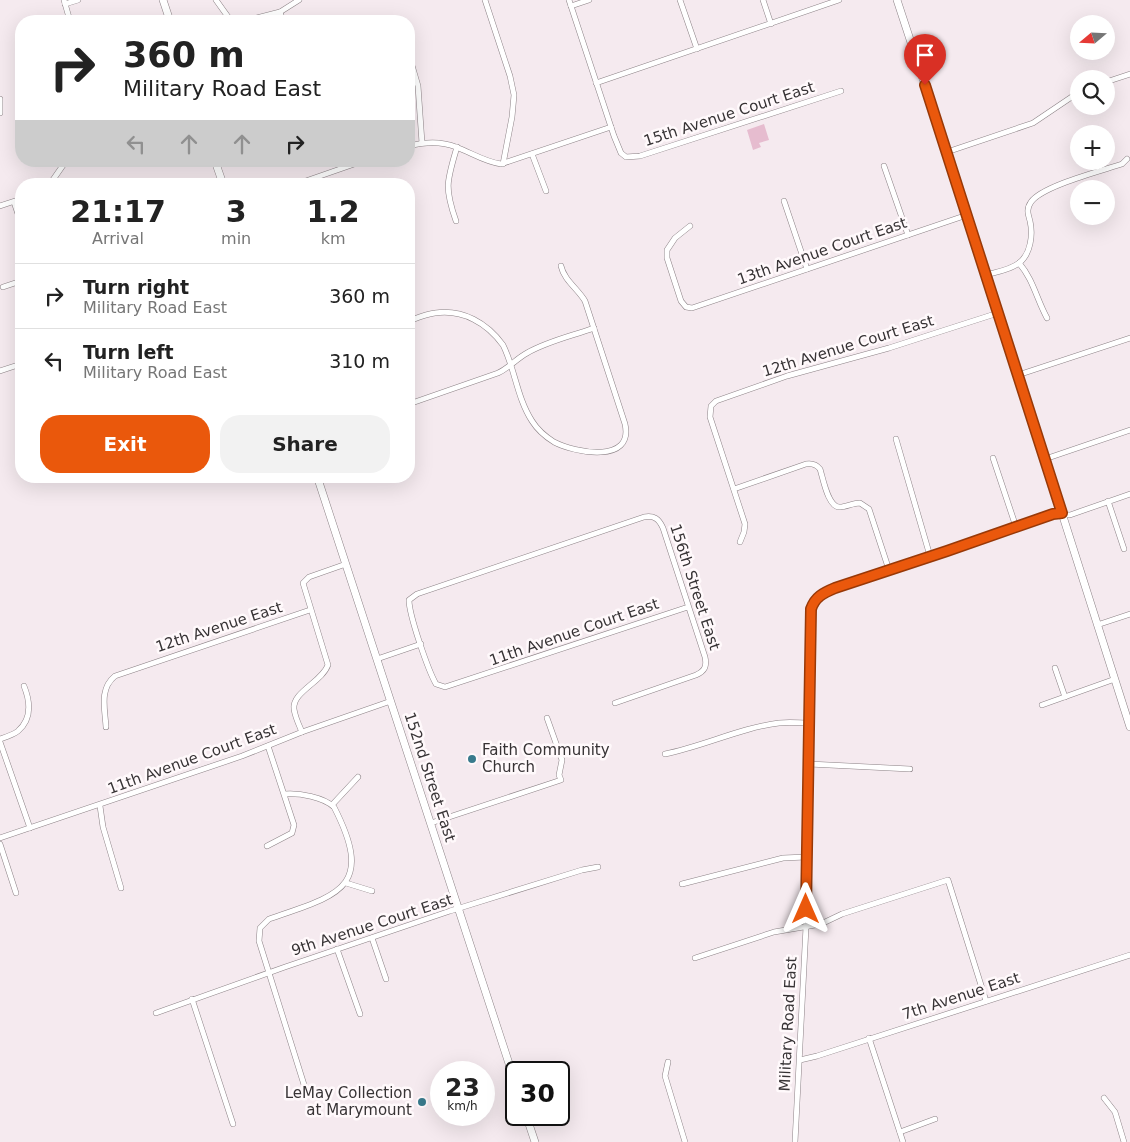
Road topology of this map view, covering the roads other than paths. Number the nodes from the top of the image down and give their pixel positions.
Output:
1 (78, 0) edge
2 (163, 0) edge
3 (216, 0) edge
4 (299, 0) edge
5 (485, 0) edge
6 (569, 0) edge
7 (589, 0) edge
8 (680, 0) edge
9 (763, 0) edge
10 (839, 0) edge
11 (896, 0) edge
12 (64, 2) edge
13 (571, 6) junction
14 (280, 12) junction
15 (68, 15) edge
16 (168, 15) edge
17 (227, 15) edge
18 (268, 15) edge
19 (281, 15) edge
20 (771, 24) junction
21 (697, 49) junction
22 (1130, 74) edge
23 (415, 76) edge
24 (1115, 79) edge
25 (596, 83) junction
26 (840, 91) dead end
27 (1070, 98) edge
28 (0, 99) edge
29 (0, 113) edge
30 (611, 128) junction
31 (422, 143) junction
32 (415, 145) edge
33 (457, 147) junction
34 (947, 152) junction
35 (532, 154) junction
36 (1127, 159) dead end
37 (503, 164) junction
38 (884, 166) dead end
39 (62, 167) edge
40 (346, 167) edge
41 (54, 178) edge
42 (314, 178) edge
43 (546, 191) dead end
44 (784, 201) dead end
45 (14, 202) joint
46 (15, 205) edge
47 (0, 206) edge
48 (967, 215) junction
49 (456, 221) dead end
50 (690, 226) dead end
51 (908, 235) junction
52 (1019, 263) junction
53 (561, 266) dead end
54 (807, 269) junction
55 (986, 275) junction
56 (15, 283) edge
57 (3, 287) dead end
58 (998, 313) junction
59 (1048, 318) dead end
60 (415, 319) edge
61 (594, 328) junction
62 (1130, 338) edge
63 (511, 365) junction
64 (15, 366) edge
65 (0, 371) edge
66 (1018, 375) junction
67 (415, 402) edge
68 (1130, 430) edge
69 (896, 439) dead end
70 (993, 458) dead end
71 (1045, 459) junction
72 (319, 483) edge
73 (734, 489) junction
74 (1130, 494) edge
75 (1108, 501) junction
76 (1062, 513) junction
77 (1016, 527) junction
78 (740, 542) dead end
79 (1124, 549) dead end
80 (930, 556) junction
81 (346, 564) junction
82 (889, 570) junction
83 (688, 607) junction
84 (310, 610) junction
85 (1130, 614) edge
86 (1097, 624) junction
87 (421, 644) junction
88 (377, 659) junction
89 (1055, 668) dead end
90 (1115, 679) junction
91 (24, 686) dead end
92 (1065, 697) junction
93 (391, 701) junction
94 (616, 703) dead end
95 (1042, 705) dead end
96 (547, 718) dead end
97 (810, 723) junction
98 (106, 727) dead end
99 (1130, 727) edge
100 (302, 732) junction
101 (0, 741) edge
102 (268, 746) junction
103 (666, 754) dead end
104 (810, 764) junction
105 (910, 769) dead end
106 (358, 777) dead end
107 (286, 794) junction
108 (332, 805) junction
109 (100, 806) junction
110 (430, 823) junction
111 (30, 828) junction
112 (0, 838) edge
113 (0, 844) edge
114 (266, 846) dead end
115 (806, 857) junction
116 (598, 867) dead end
117 (346, 883) junction
118 (682, 884) dead end
119 (121, 888) dead end
120 (372, 891) dead end
121 (16, 893) dead end
122 (459, 910) junction
123 (806, 927) junction
124 (372, 938) junction
125 (338, 949) junction
126 (1130, 955) edge
127 (696, 958) dead end
128 (268, 973) junction
129 (386, 979) dead end
130 (192, 999) junction
131 (986, 1001) junction
132 (156, 1013) dead end
133 (360, 1014) dead end
134 (868, 1038) junction
135 (800, 1060) junction
136 (508, 1061) edge
137 (668, 1062) dead end
138 (306, 1091) dead end
139 (1104, 1098) dead end
140 (935, 1119) dead end
141 (233, 1124) dead end
142 (530, 1126) edge
143 (900, 1132) junction
144 (535, 1142) edge
145 (686, 1142) edge
146 (795, 1142) edge
147 (903, 1142) edge
148 (1124, 1142) edge

1 - 12 street
2 - 16 street
3 - 17 street
4 - 14 street
5 - 37 street
6 - 13 street
7 - 13 street
8 - 21 street
9 - 20 street
10 - 20 street
11 - 34 street
12 - 15 street
13 - 25 street
14 - 18 street
14 - 19 street
20 - 21 street
21 - 25 street
22 - 24 street
23 - 31 street
25 - 30 street
26 - 30 street, 15th Avenue Court East
27 - 34 street
28 - 29 street
30 - 35 street
31 - 32 street
31 - 33 street
33 - 37 street
33 - 49 street
34 - 48 street
35 - 37 street
35 - 43 street
36 - 52 street
38 - 51 street
39 - 41 street
40 - 42 street
44 - 54 street
45 - 46 street
45 - 47 street
48 - 51 street, 13th Avenue Court East
48 - 55 street
50 - 54 street, 13th Avenue Court East
51 - 54 street, 13th Avenue Court East
52 - 55 street
52 - 59 street
53 - 61 street
55 - 58 street
56 - 57 street
58 - 66 street
58 - 73 street, 12th Avenue Court East
60 - 63 street
61 - 63 street
61 - 63 street
62 - 66 street
63 - 67 street
64 - 65 street
66 - 71 street
68 - 71 street
69 - 80 street
70 - 77 street
71 - 76 street
72 - 81 street, 152nd Street East
73 - 78 street
73 - 82 street
74 - 75 street, Military Road East
75 - 76 street, Military Road East
75 - 79 street
76 - 77 street, Military Road East
76 - 86 street
77 - 80 street, Military Road East
80 - 82 street, Military Road East
81 - 84 street
81 - 88 street, 152nd Street East
82 - 97 street, Military Road East
83 - 87 street, 11th Avenue Court East
83 - 87 street, 156th Street East
83 - 94 street, 156th Street East
84 - 98 street, 12th Avenue East
84 - 100 street
85 - 86 street
86 - 90 street
87 - 88 street
88 - 93 street, 152nd Street East
89 - 92 street
90 - 92 street
90 - 99 street
91 - 101 street
92 - 95 street
93 - 100 street, 11th Avenue Court East
93 - 110 street, 152nd Street East
96 - 110 street
97 - 103 street
97 - 104 street, Military Road East
100 - 102 street, 11th Avenue Court East
101 - 111 street
102 - 107 street
102 - 109 street, 11th Avenue Court East
104 - 105 street
104 - 115 street, Military Road East
106 - 108 street
107 - 108 street
107 - 114 street
108 - 117 street
109 - 111 street, 11th Avenue Court East
109 - 119 street
110 - 122 street, 152nd Street East
111 - 112 street, 11th Avenue Court East
113 - 121 street
115 - 118 street
115 - 123 street, Military Road East
116 - 122 street, 9th Avenue Court East
117 - 120 street
117 - 128 street
122 - 124 street, 9th Avenue Court East
122 - 136 street, 152nd Street East
123 - 127 street
123 - 131 street
123 - 135 street, Military Road East
124 - 125 street, 9th Avenue Court East
124 - 129 street
125 - 128 street, 9th Avenue Court East
125 - 133 street
126 - 131 street, 7th Avenue East
128 - 130 street, 9th Avenue Court East
128 - 138 street
130 - 132 street, 9th Avenue Court East
130 - 141 street
131 - 134 street, 7th Avenue East
134 - 135 street, 7th Avenue East
134 - 143 street
135 - 146 street, Military Road East
137 - 145 street
139 - 148 street
140 - 143 street
142 - 144 street
143 - 147 street

